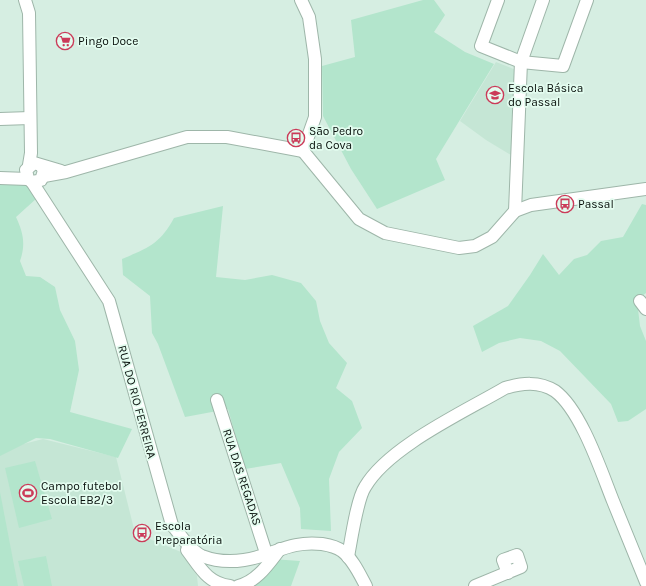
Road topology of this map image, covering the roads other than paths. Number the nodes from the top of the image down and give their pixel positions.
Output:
1 (25, 0) edge
2 (301, 0) edge
3 (498, 0) edge
4 (543, 0) edge
5 (587, 0) edge
6 (521, 62) junction
7 (30, 118) junction
8 (0, 119) edge
9 (303, 151) junction
10 (35, 173) junction
11 (4, 178) edge
12 (646, 189) edge
13 (631, 191) junction
14 (646, 199) edge
15 (516, 211) junction
16 (217, 400) dead end
17 (172, 525) junction
18 (280, 549) junction
19 (266, 553) junction
20 (348, 557) junction
21 (246, 560) junction
22 (508, 573) dead end
23 (646, 582) edge
24 (242, 585) edge
25 (230, 586) edge
26 (366, 586) edge
27 (476, 586) edge

1 - 7 street
2 - 9 street
3 - 6 street
4 - 6 street
5 - 6 street
6 - 15 street
7 - 8 street
7 - 10 street, RUA DO RIO FERREIRA
9 - 10 street
9 - 15 street
10 - 11 street
10 - 17 street, RUA DO RIO FERREIRA
12 - 13 street
13 - 14 street
13 - 15 street
16 - 19 street, RUA DAS REGADAS
17 - 21 street, RUA DO RIO FERREIRA
17 - 25 street
18 - 19 street, RUA DO RIO FERREIRA
18 - 20 street, RUA DO RIO FERREIRA
18 - 24 street
19 - 21 street, RUA DO RIO FERREIRA
20 - 23 street
20 - 26 street, RUA DO RIO FERREIRA
21 - 24 street
22 - 27 street

